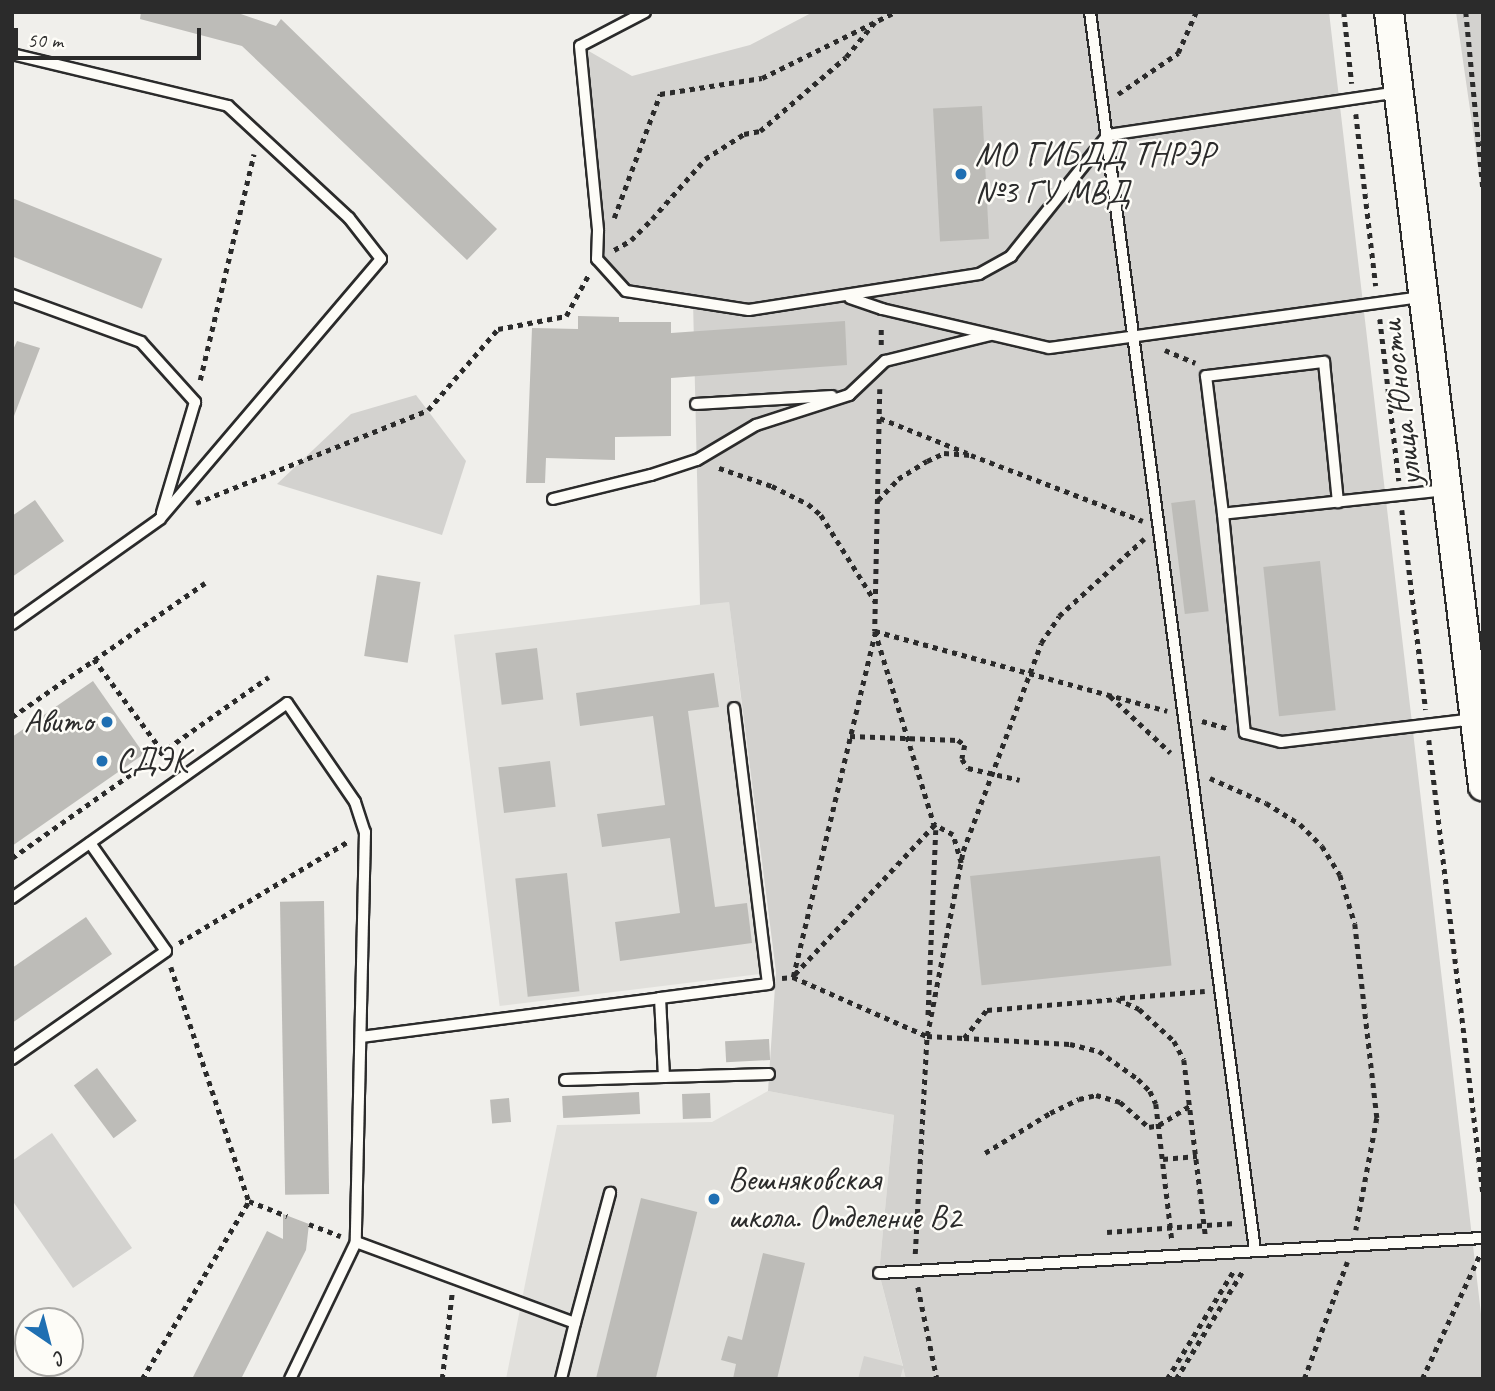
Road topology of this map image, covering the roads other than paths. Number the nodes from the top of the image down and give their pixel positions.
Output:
1 (645, 12) edge
2 (1090, 12) edge
3 (1389, 12) edge
4 (12, 54) edge
5 (1399, 92) junction
6 (1108, 135) junction
7 (12, 295) edge
8 (1423, 296) junction
9 (848, 297) junction
10 (992, 334) junction
11 (1132, 337) junction
12 (849, 395) junction
13 (696, 404) dead end
14 (1447, 490) junction
15 (553, 499) dead end
16 (1338, 502) junction
17 (1223, 514) junction
18 (160, 519) junction
19 (12, 624) edge
20 (734, 708) dead end
21 (1474, 719) junction
22 (1483, 786) edge
23 (90, 843) junction
24 (12, 898) edge
25 (660, 998) junction
26 (361, 1037) junction
27 (12, 1059) edge
28 (769, 1074) dead end
29 (664, 1077) junction
30 (565, 1080) dead end
31 (610, 1193) dead end
32 (1483, 1238) edge
33 (356, 1242) junction
34 (1255, 1251) junction
35 (878, 1273) dead end
36 (576, 1323) junction
37 (290, 1379) edge
38 (561, 1379) edge

1 - 9 lane
2 - 6 lane
3 - 5 main road, улица Юности
4 - 18 lane
5 - 6 lane
5 - 8 main road, улица Юности
6 - 9 lane
6 - 11 lane
7 - 18 lane
8 - 11 lane
8 - 14 main road, улица Юности
9 - 10 lane
10 - 11 lane
10 - 12 lane
11 - 34 lane
12 - 13 lane
12 - 15 lane
14 - 16 lane
14 - 21 main road, улица Юности
16 - 17 lane
16 - 17 lane
17 - 21 lane
18 - 19 lane
20 - 25 lane
21 - 22 main road, улица Юности
23 - 24 lane
23 - 26 lane
23 - 27 lane
25 - 26 lane
25 - 29 lane
26 - 33 lane
28 - 29 lane
29 - 30 lane
31 - 36 lane
32 - 34 lane
33 - 36 lane
33 - 37 lane
34 - 35 lane
36 - 38 lane

